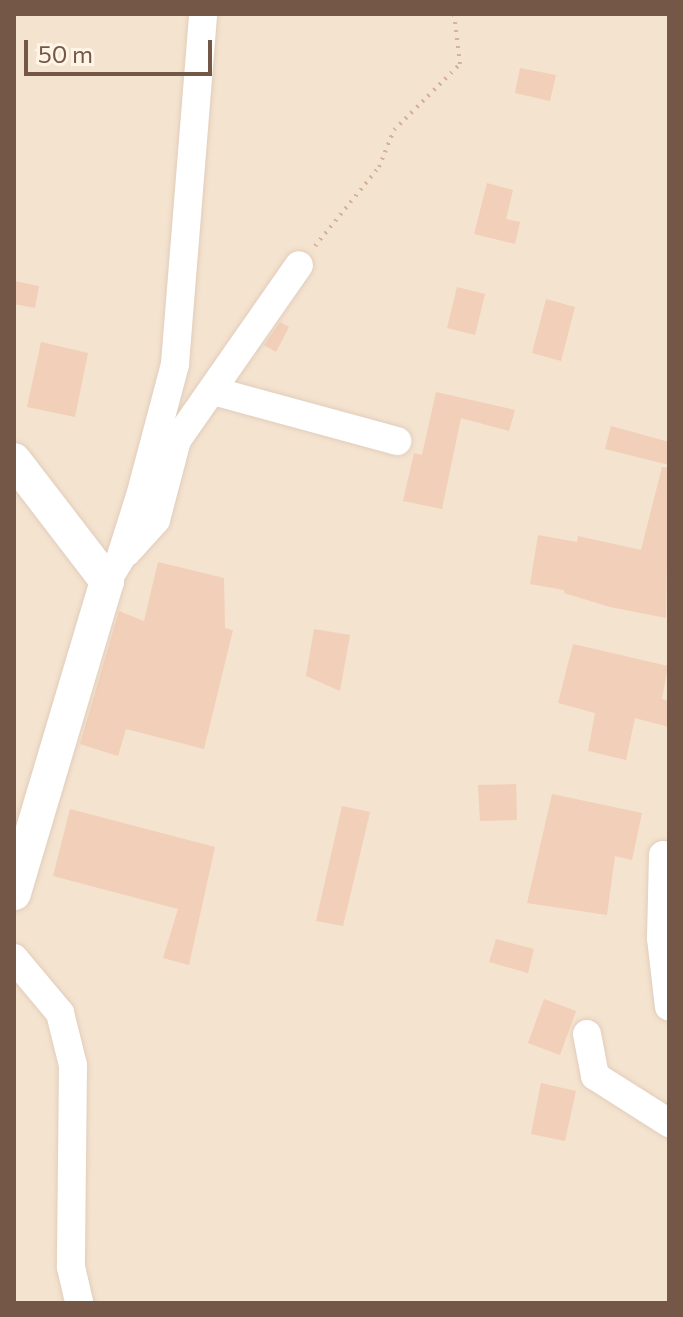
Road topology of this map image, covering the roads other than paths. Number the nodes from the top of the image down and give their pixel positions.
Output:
1 (203, 14) edge
2 (299, 265) road end
3 (213, 391) junction
4 (397, 441) dead end
5 (14, 460) edge
6 (114, 570) junction
7 (663, 855) dead end
8 (14, 893) edge
9 (14, 958) edge
10 (669, 1007) edge
11 (587, 1034) dead end
12 (669, 1123) edge
13 (79, 1303) edge

1 - 6 street
2 - 3 street
3 - 4 street
3 - 6 street
5 - 6 street
6 - 8 street
7 - 10 street
9 - 13 street
11 - 12 street

